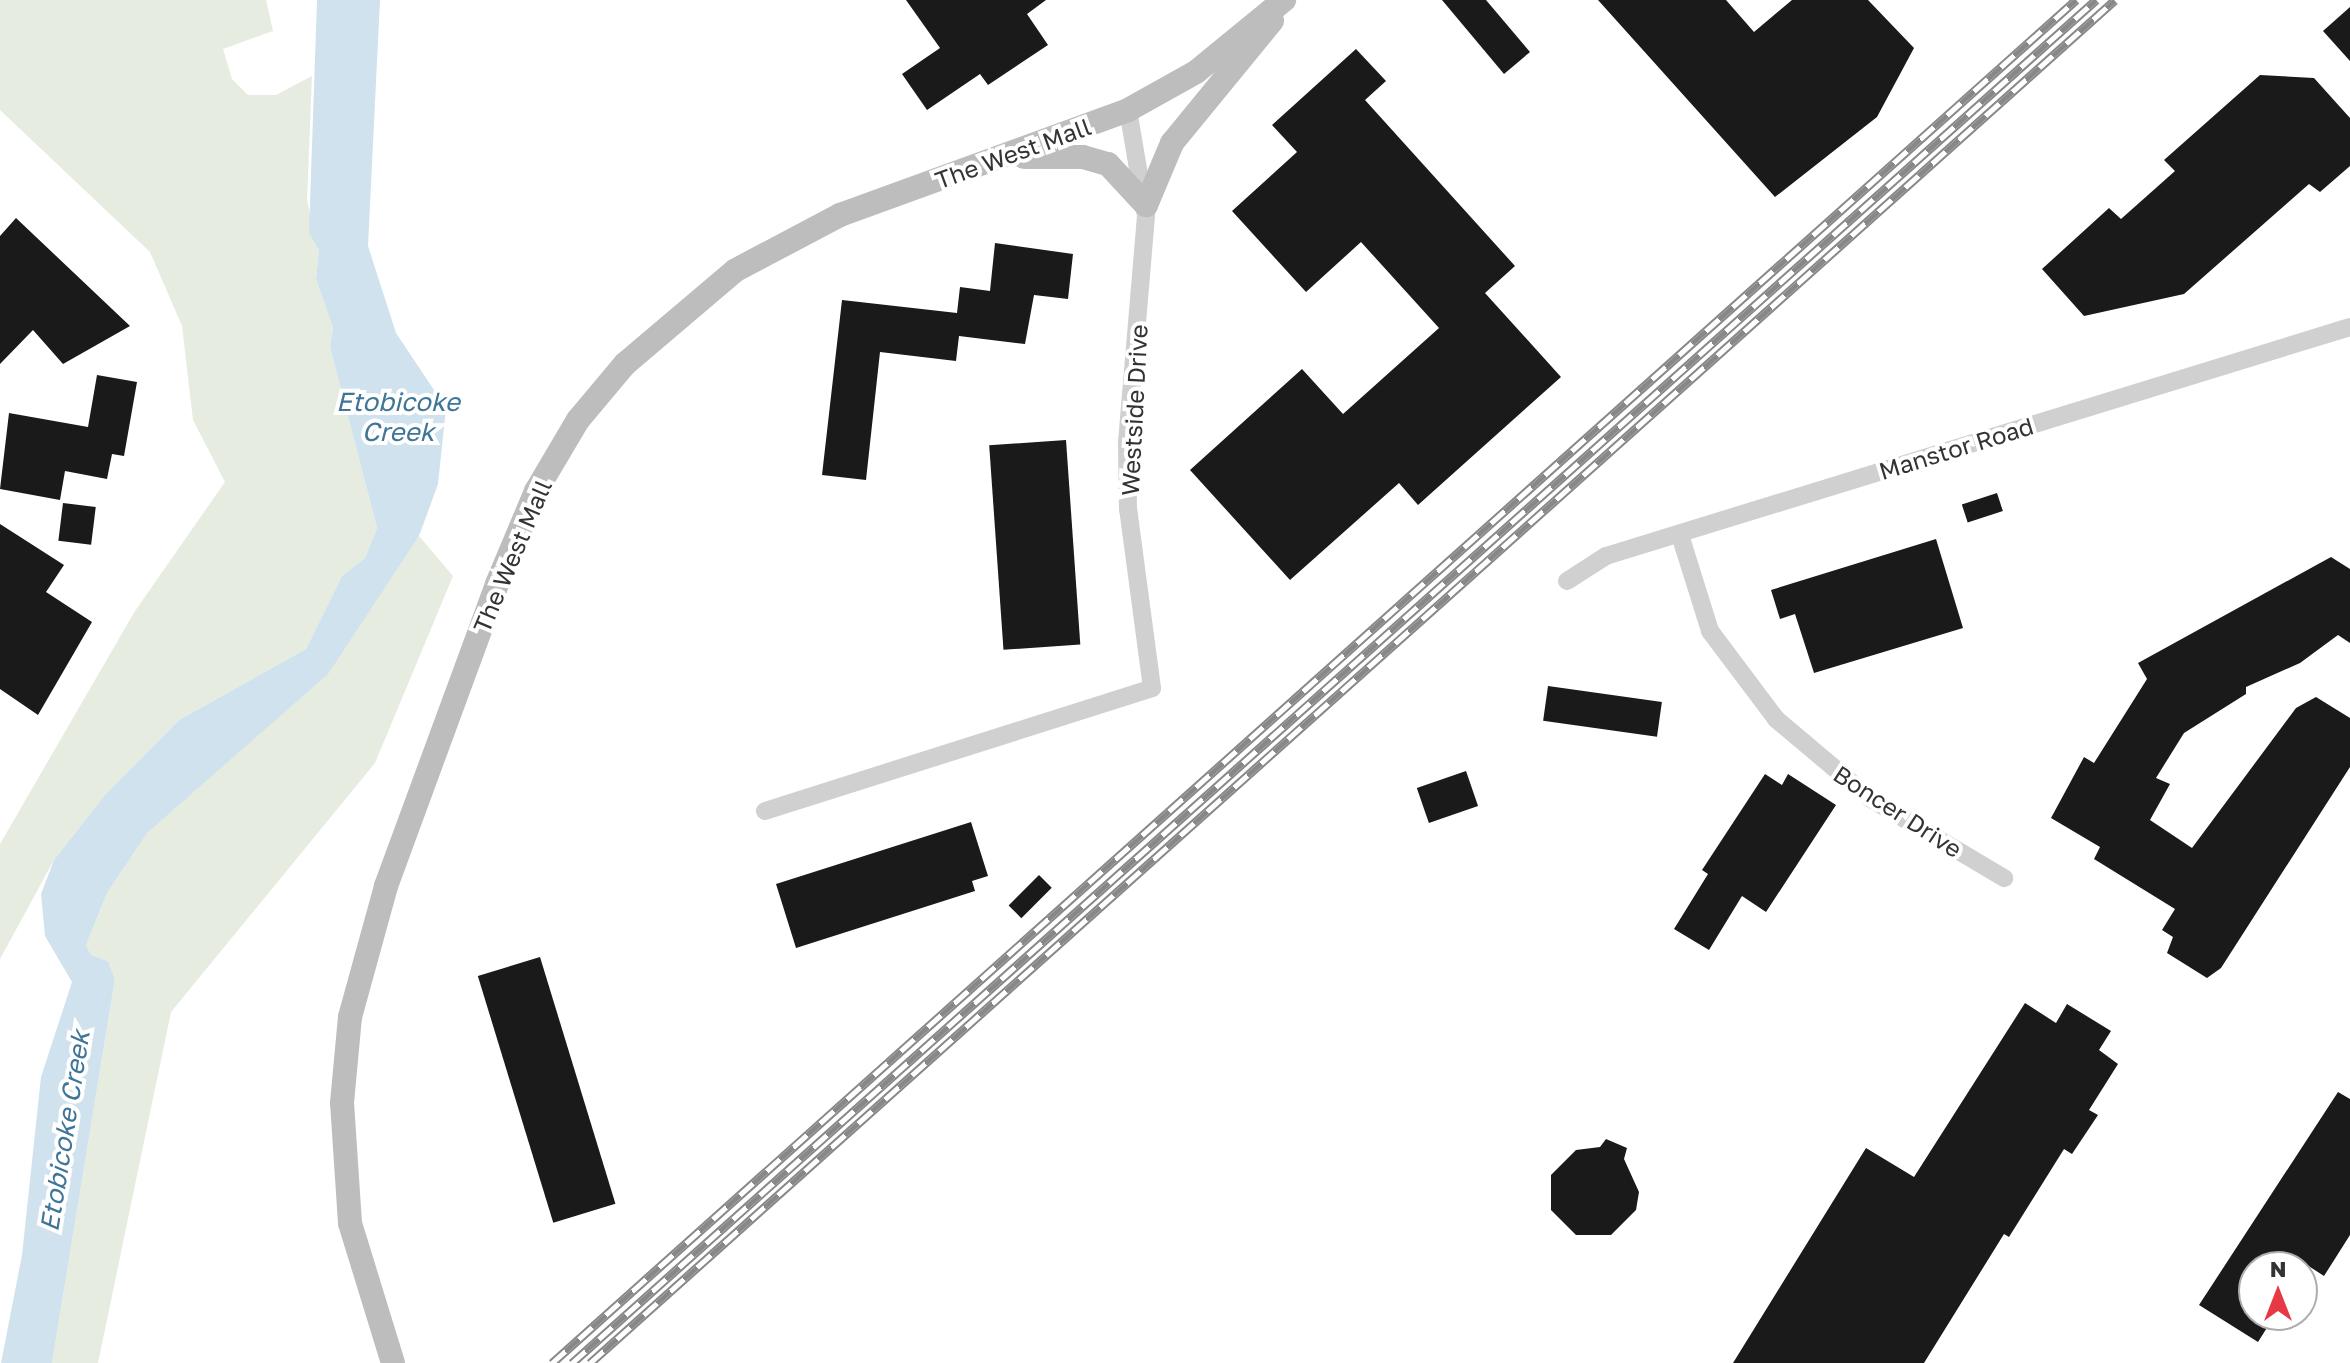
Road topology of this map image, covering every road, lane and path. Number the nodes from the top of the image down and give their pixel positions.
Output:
1 (1285, 0) edge
2 (1128, 110) junction
3 (1010, 157) junction
4 (1146, 205) junction
5 (2350, 327) edge
6 (1680, 535) junction
7 (1567, 581) dead end
8 (765, 811) dead end
9 (2004, 878) dead end
10 (393, 1363) edge

1 - 2 main road, The West Mall
1 - 4 main road
2 - 3 main road, The West Mall
2 - 4 street, Westside Drive
3 - 4 main road
3 - 10 main road, The West Mall
4 - 8 street, Westside Drive
5 - 6 street, Manstor Road
6 - 7 street, Manstor Road
6 - 9 street, Boncer Drive

